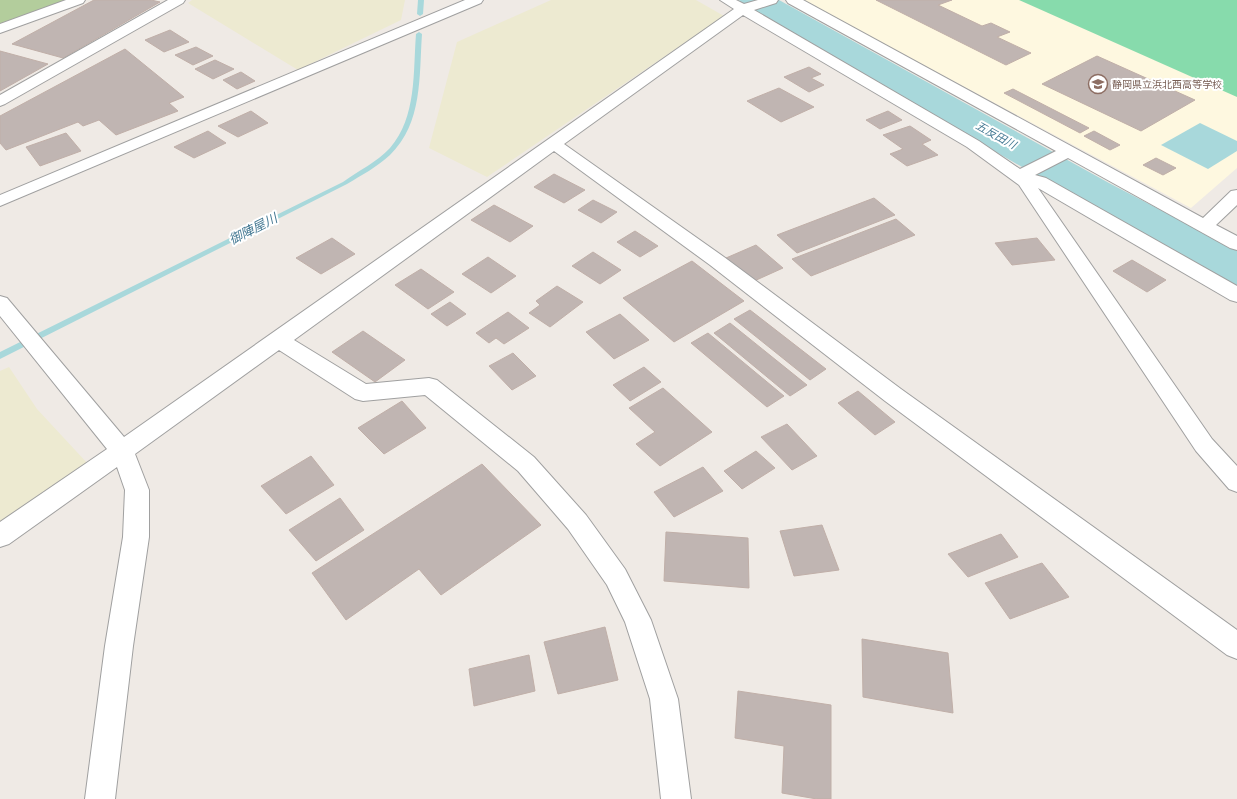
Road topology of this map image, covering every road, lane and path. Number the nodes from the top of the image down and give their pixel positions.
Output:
1 (78, 0) edge
2 (178, 0) edge
3 (476, 0) edge
4 (727, 0) edge
5 (771, 0) edge
6 (793, 0) edge
7 (747, 8) junction
8 (0, 30) edge
9 (0, 101) edge
10 (553, 143) junction
11 (1062, 154) junction
12 (1025, 174) junction
13 (1237, 195) edge
14 (0, 201) edge
15 (1205, 226) junction
16 (1237, 244) edge
17 (1237, 295) edge
18 (0, 303) edge
19 (280, 341) junction
20 (123, 452) junction
21 (1237, 482) edge
22 (0, 536) edge
23 (1237, 646) edge
24 (100, 799) edge
25 (676, 799) edge

1 - 8 street
2 - 9 street
3 - 14 street
4 - 7 street
5 - 7 street
6 - 11 street
7 - 10 street
7 - 12 street
10 - 19 street
10 - 23 street
11 - 12 street
11 - 15 street
12 - 17 street
12 - 21 street
13 - 15 street
15 - 16 street
18 - 20 street
19 - 20 street
19 - 25 street
20 - 22 street
20 - 24 street

